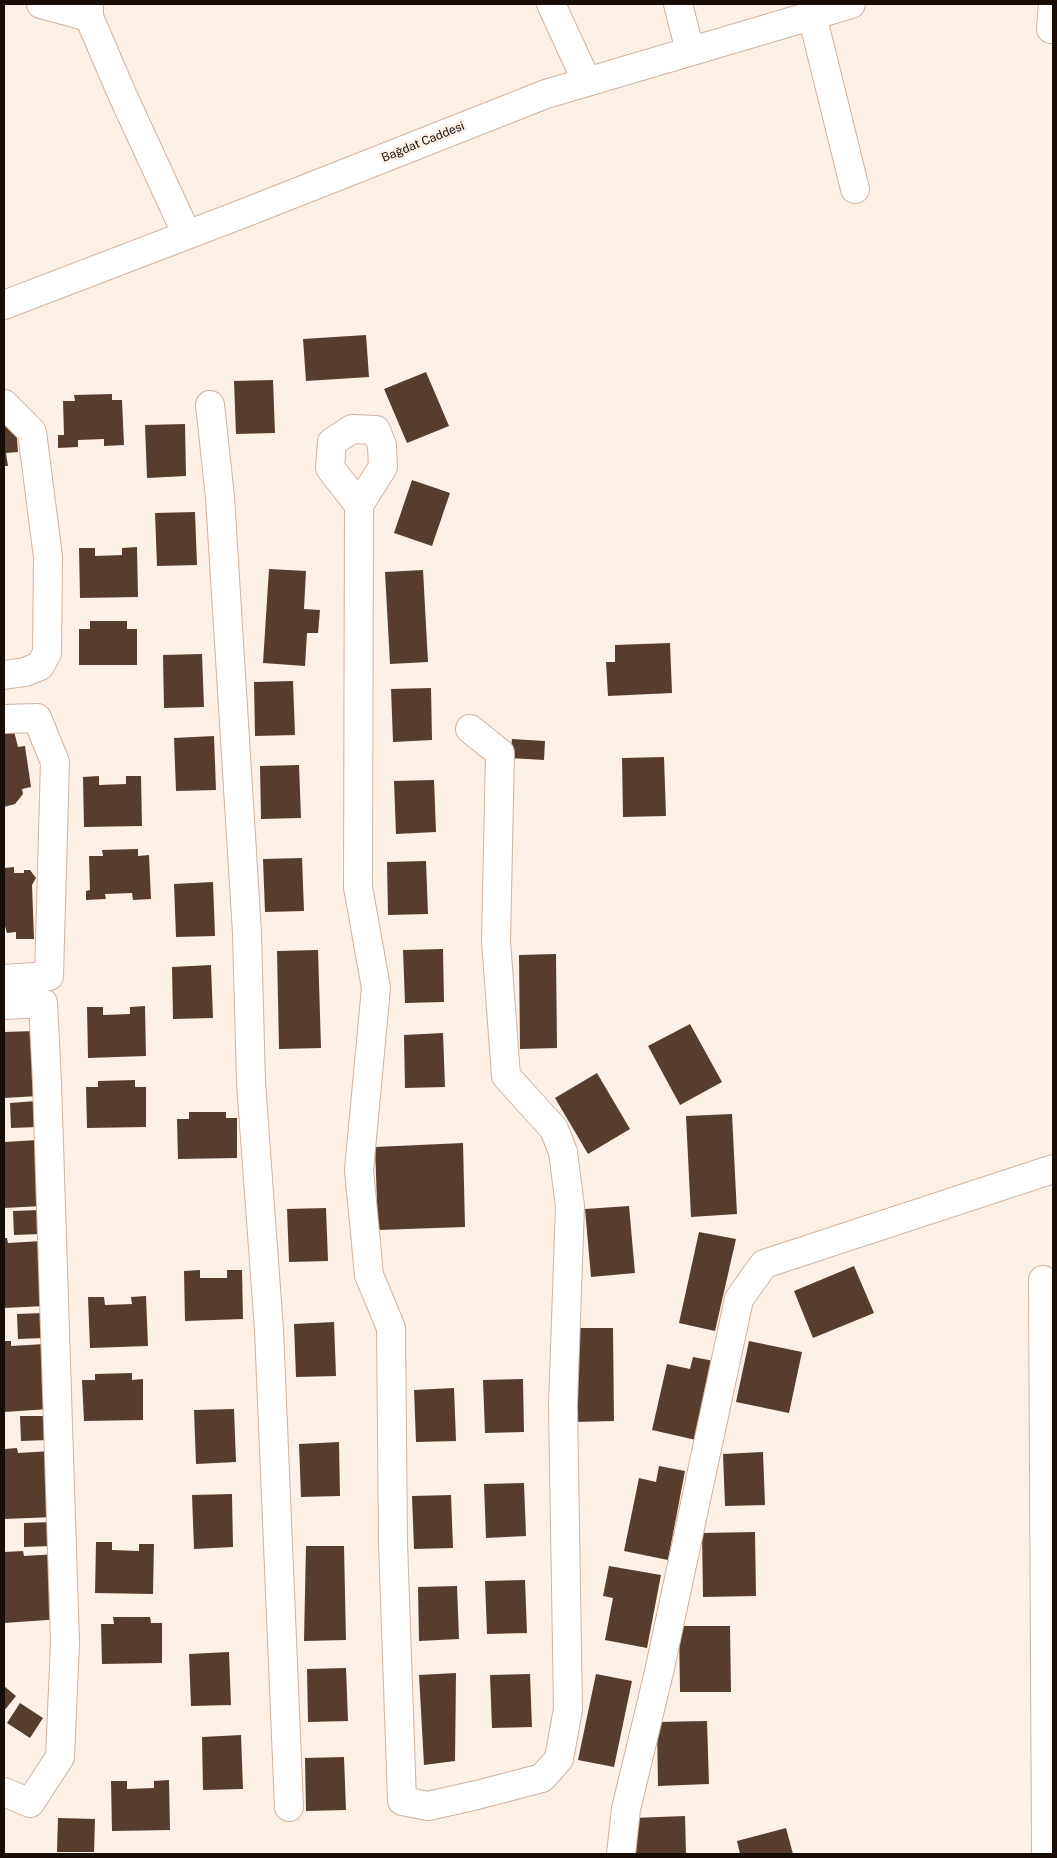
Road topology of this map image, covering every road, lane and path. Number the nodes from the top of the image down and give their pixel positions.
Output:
1 (41, 4) edge
2 (551, 4) edge
3 (678, 4) edge
4 (851, 4) edge
5 (89, 10) edge
6 (812, 15) junction
7 (690, 51) junction
8 (587, 82) junction
9 (855, 189) dead end
10 (188, 235) junction
11 (4, 305) edge
12 (4, 404) edge
13 (210, 405) dead end
14 (359, 505) dead end
15 (4, 675) edge
16 (4, 719) edge
17 (470, 729) dead end
18 (4, 979) edge
19 (4, 1004) edge
20 (1053, 1169) edge
21 (1043, 1280) dead end
22 (4, 1792) edge
23 (289, 1806) dead end
24 (621, 1854) edge
25 (1046, 1854) edge

1 - 5 street
2 - 8 street
3 - 7 street
4 - 6 street, Bağdat Caddesi
5 - 10 street
6 - 7 street, Bağdat Caddesi
6 - 9 street
7 - 8 street, Bağdat Caddesi
8 - 10 street, Bağdat Caddesi
10 - 11 street, Bağdat Caddesi
12 - 15 street
13 - 23 street
14 - 17 street
16 - 18 street
19 - 22 street
20 - 24 street
21 - 25 street

